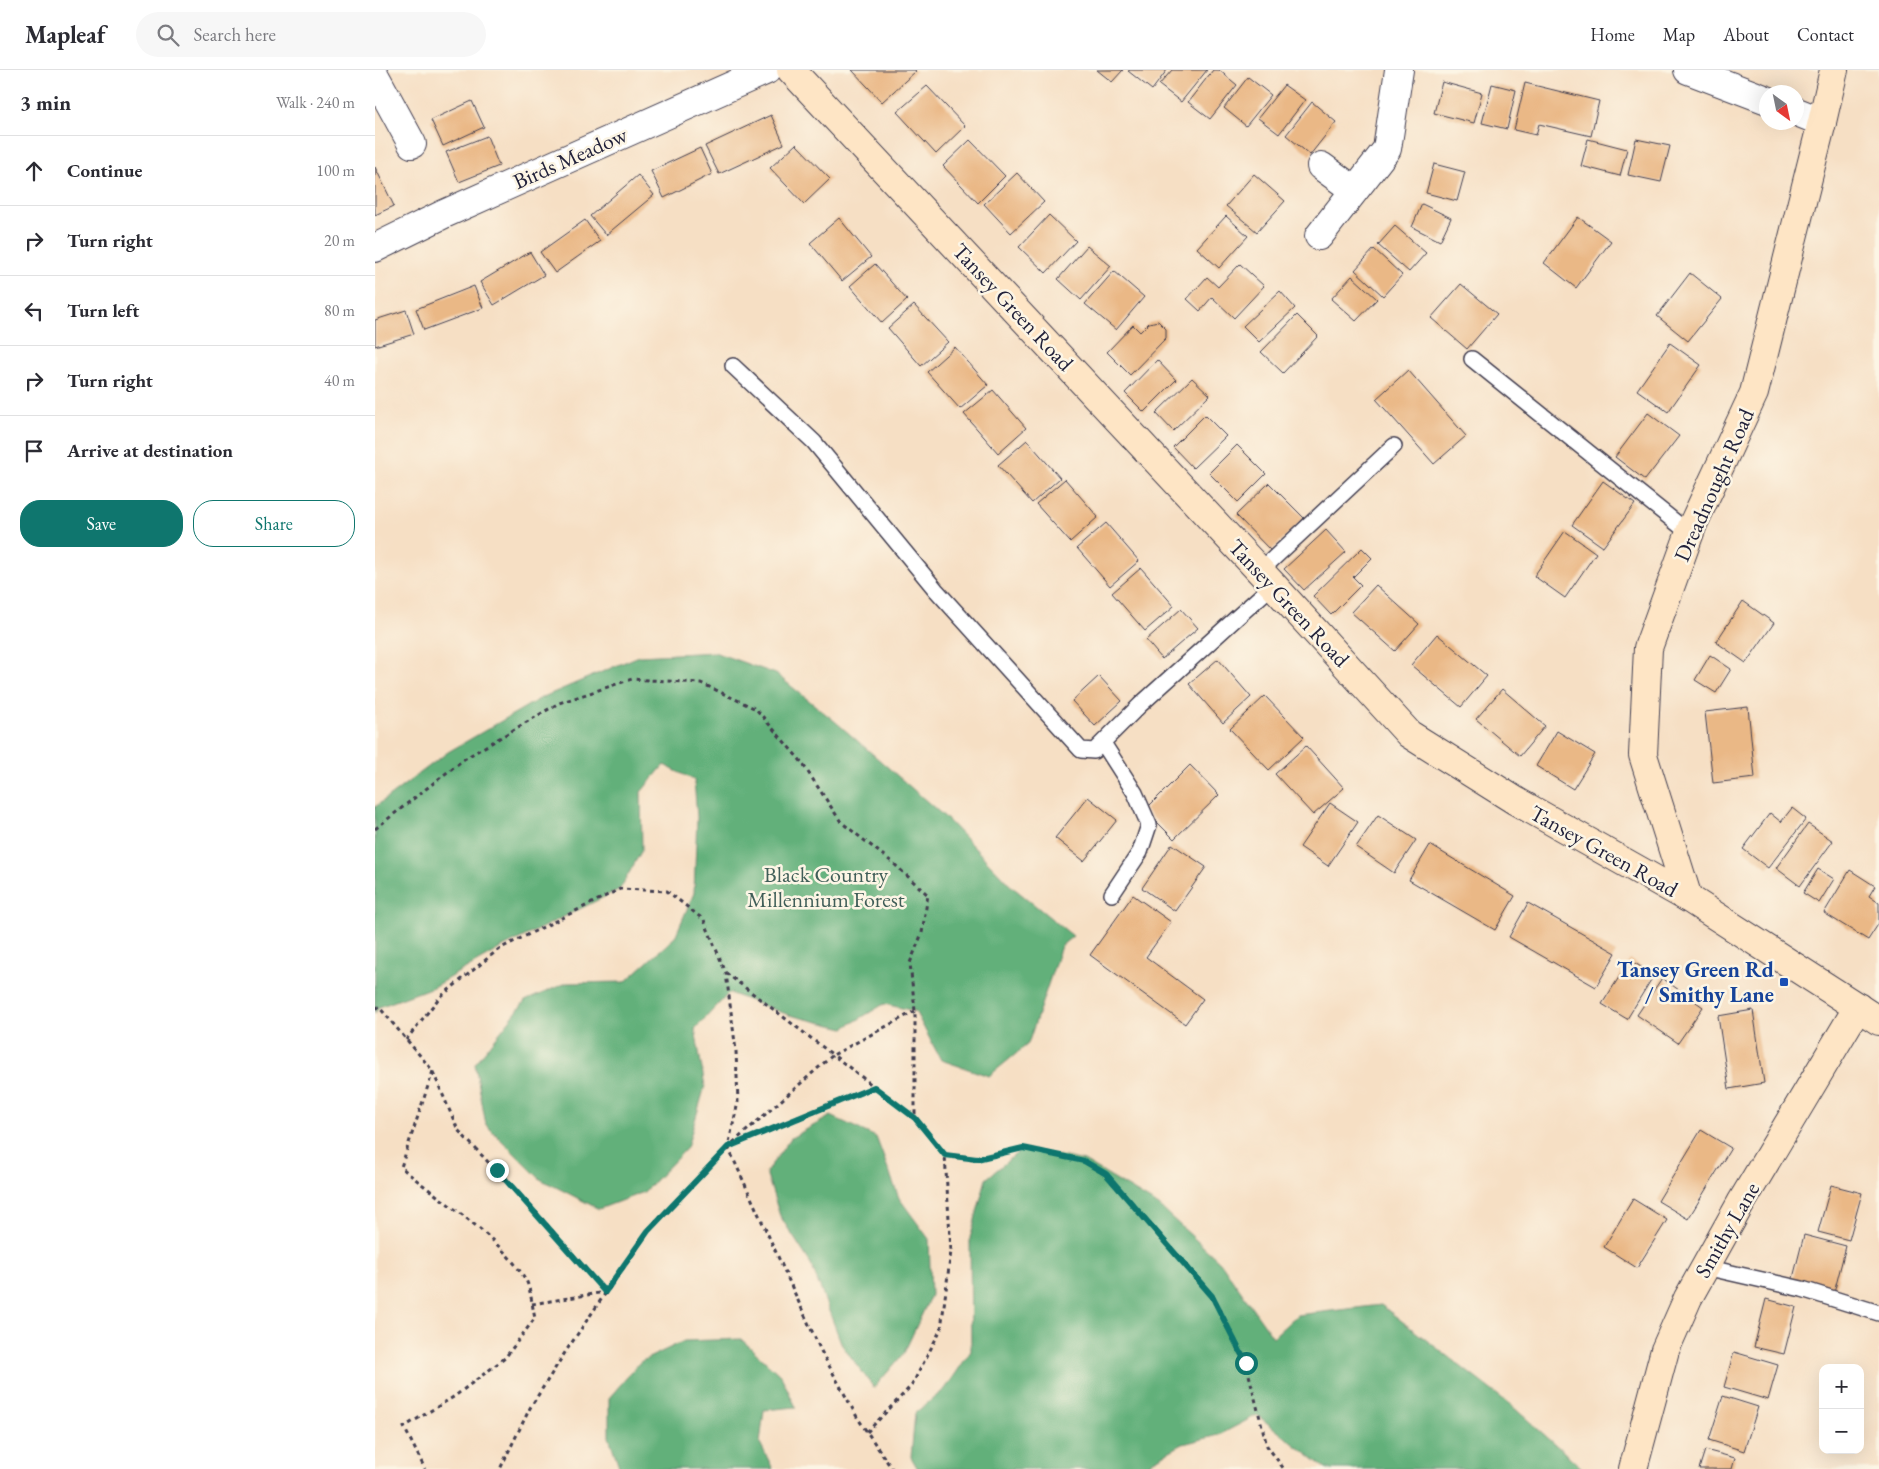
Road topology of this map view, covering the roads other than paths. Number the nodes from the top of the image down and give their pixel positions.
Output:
1 (767, 70) edge
2 (791, 70) edge
3 (1399, 70) edge
4 (1689, 70) edge
5 (1833, 70) edge
6 (375, 76) edge
7 (1759, 97) edge
8 (384, 113) edge
9 (1804, 115) edge
10 (1822, 122) junction
11 (412, 144) dead end
12 (1321, 166) dead end
13 (1354, 190) junction
14 (1319, 236) dead end
15 (375, 248) edge
16 (1472, 359) dead end
17 (733, 366) dead end
18 (1394, 446) dead end
19 (1689, 533) junction
20 (1267, 578) junction
21 (1103, 743) junction
22 (1112, 894) dead end
23 (1688, 898) junction
24 (1869, 1014) edge
25 (1705, 1267) junction
26 (1879, 1313) edge
27 (1633, 1469) edge

1 - 15 street, Birds Meadow
2 - 20 street, Tansey Green Road
3 - 13 street
4 - 7 street
5 - 10 street, Dreadnought Road
6 - 8 street
8 - 11 street
9 - 10 street
10 - 19 street, Dreadnought Road
12 - 13 street
13 - 14 street
16 - 19 lane
17 - 21 lane
18 - 20 lane
19 - 23 street, Dreadnought Road
20 - 21 lane
20 - 23 street, Tansey Green Road
21 - 22 lane
23 - 24 street, Tansey Green Road
24 - 25 street, Smithy Lane
25 - 26 lane
25 - 27 street, Smithy Lane

